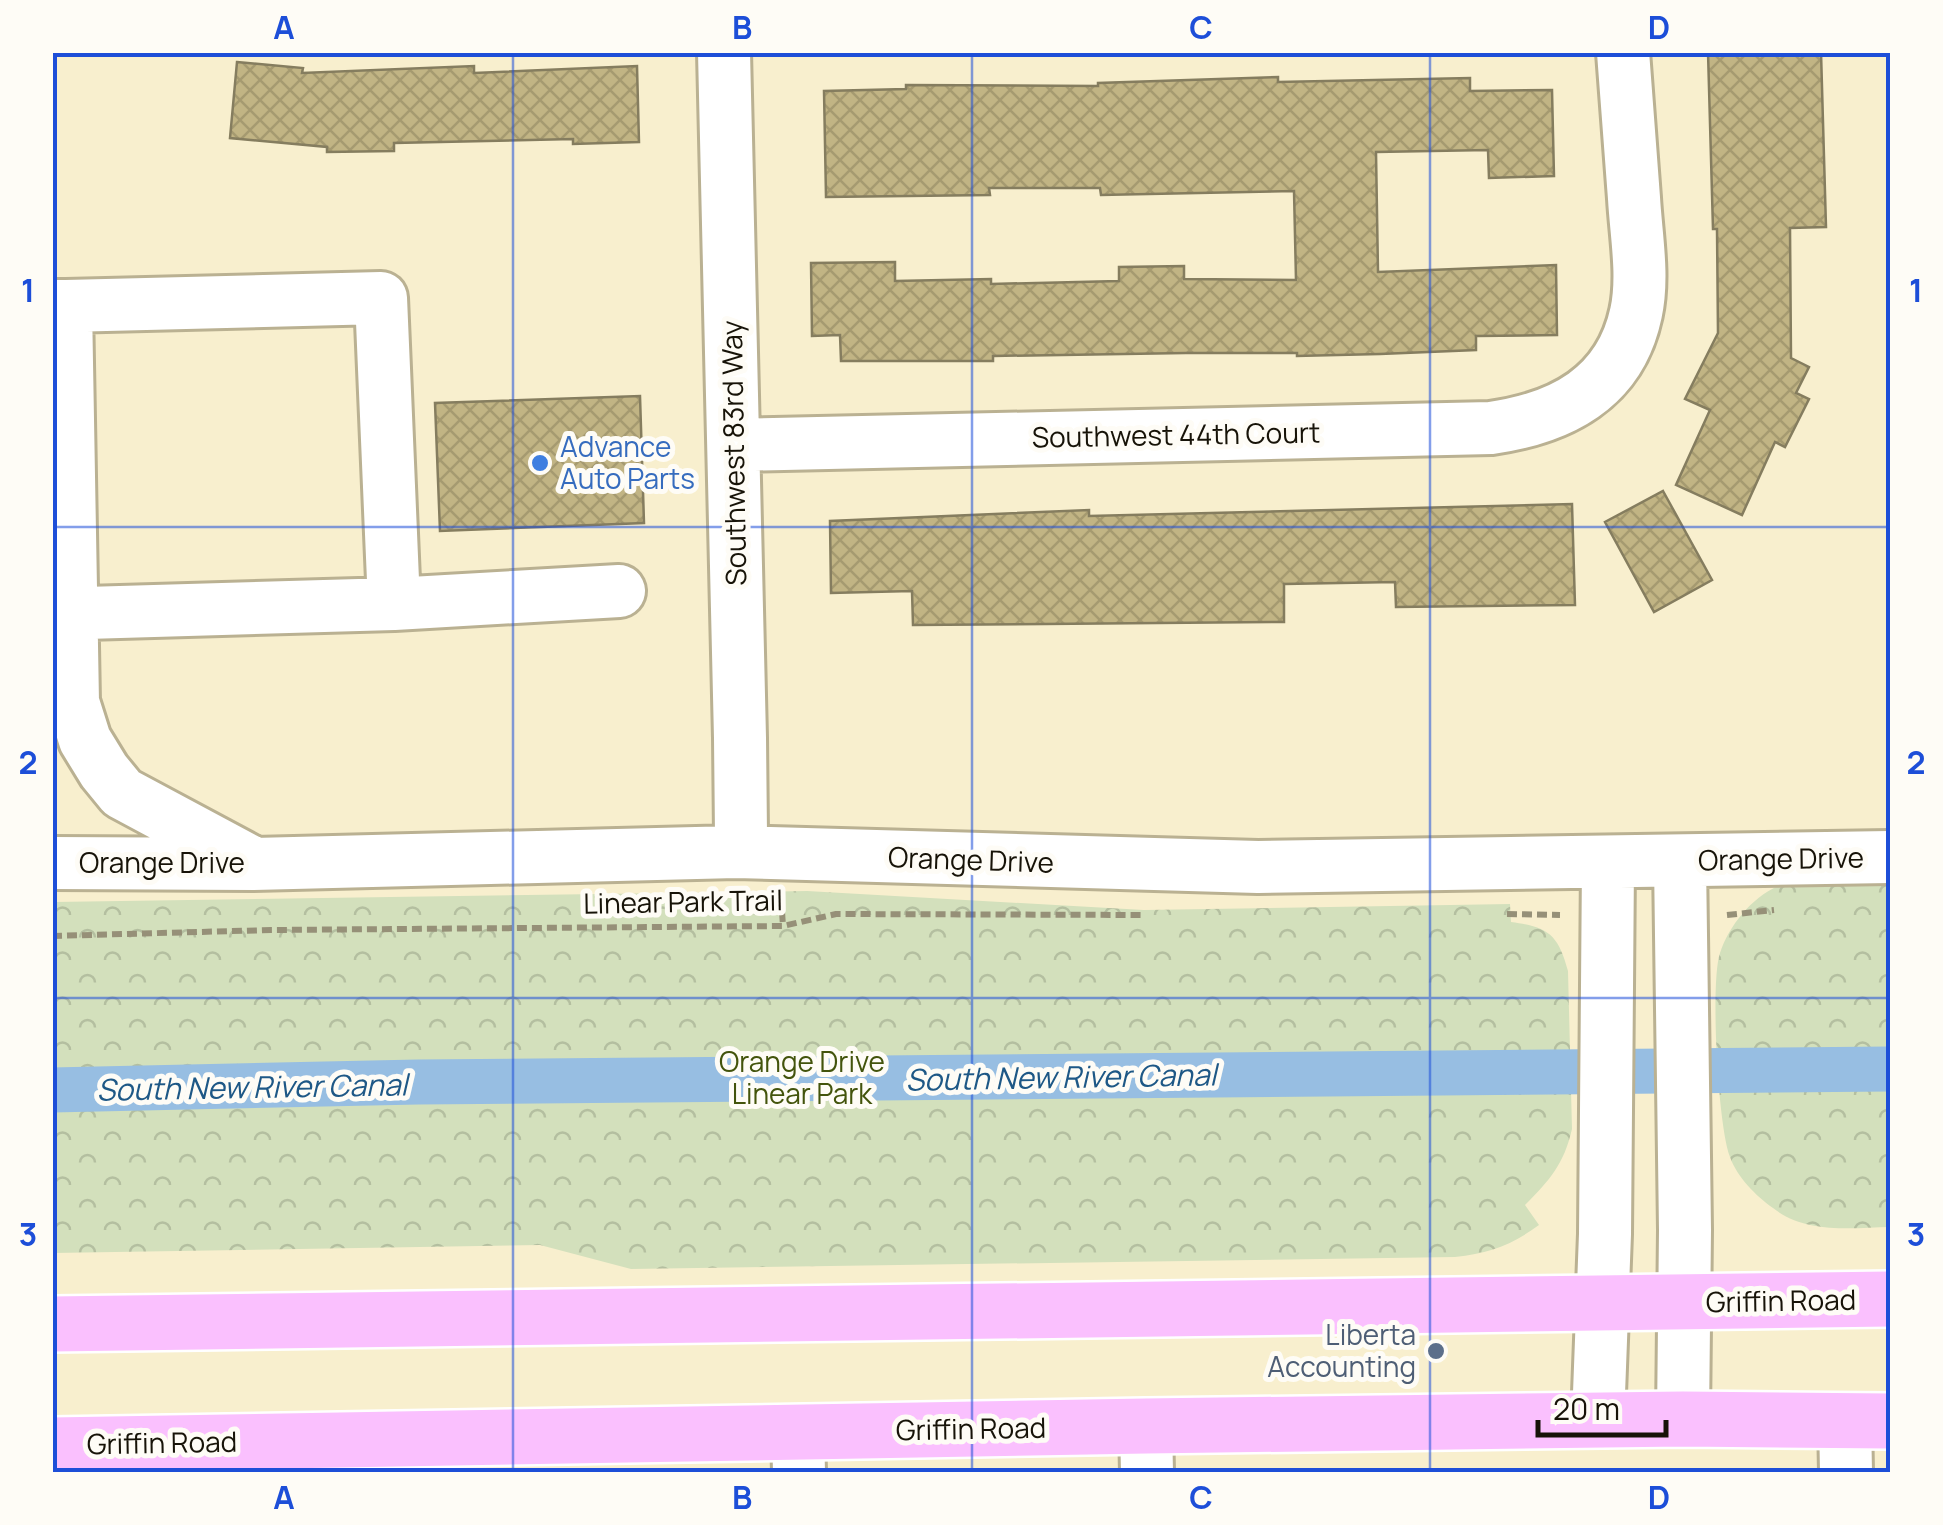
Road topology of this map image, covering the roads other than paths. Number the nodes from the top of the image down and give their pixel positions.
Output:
1 (724, 52) edge
2 (1623, 52) edge
3 (59, 306) edge
4 (734, 445) junction
5 (619, 590) dead end
6 (394, 604) junction
7 (61, 614) edge
8 (62, 724) edge
9 (736, 852) junction
10 (1890, 856) edge
11 (1680, 862) junction
12 (52, 863) edge
13 (1608, 863) junction
14 (253, 864) junction
15 (1890, 1299) edge
16 (1684, 1302) junction
17 (1602, 1303) junction
18 (52, 1324) edge
19 (1684, 1419) junction
20 (1598, 1420) junction
21 (1861, 1438) edge
22 (52, 1445) edge
23 (1147, 1449) edge
24 (798, 1452) edge
25 (418, 1456) edge

1 - 4 street, Southwest 83rd Way
2 - 4 street, Southwest 44th Court
3 - 6 street
3 - 7 street
4 - 9 street, Southwest 83rd Way
5 - 6 street
6 - 7 street
7 - 8 street
8 - 14 street
9 - 13 street, Orange Drive
9 - 14 street, Orange Drive
10 - 11 street, Orange Drive
11 - 13 street, Orange Drive
11 - 16 street
12 - 14 street, Orange Drive
13 - 17 street
15 - 16 main road, Griffin Road
16 - 17 main road, Griffin Road
16 - 19 street
17 - 18 main road, Griffin Road
17 - 20 street
19 - 20 main road, Griffin Road
19 - 21 main road, Griffin Road
20 - 23 main road, Griffin Road
22 - 25 main road, Griffin Road
23 - 24 main road, Griffin Road
24 - 25 main road, Griffin Road

